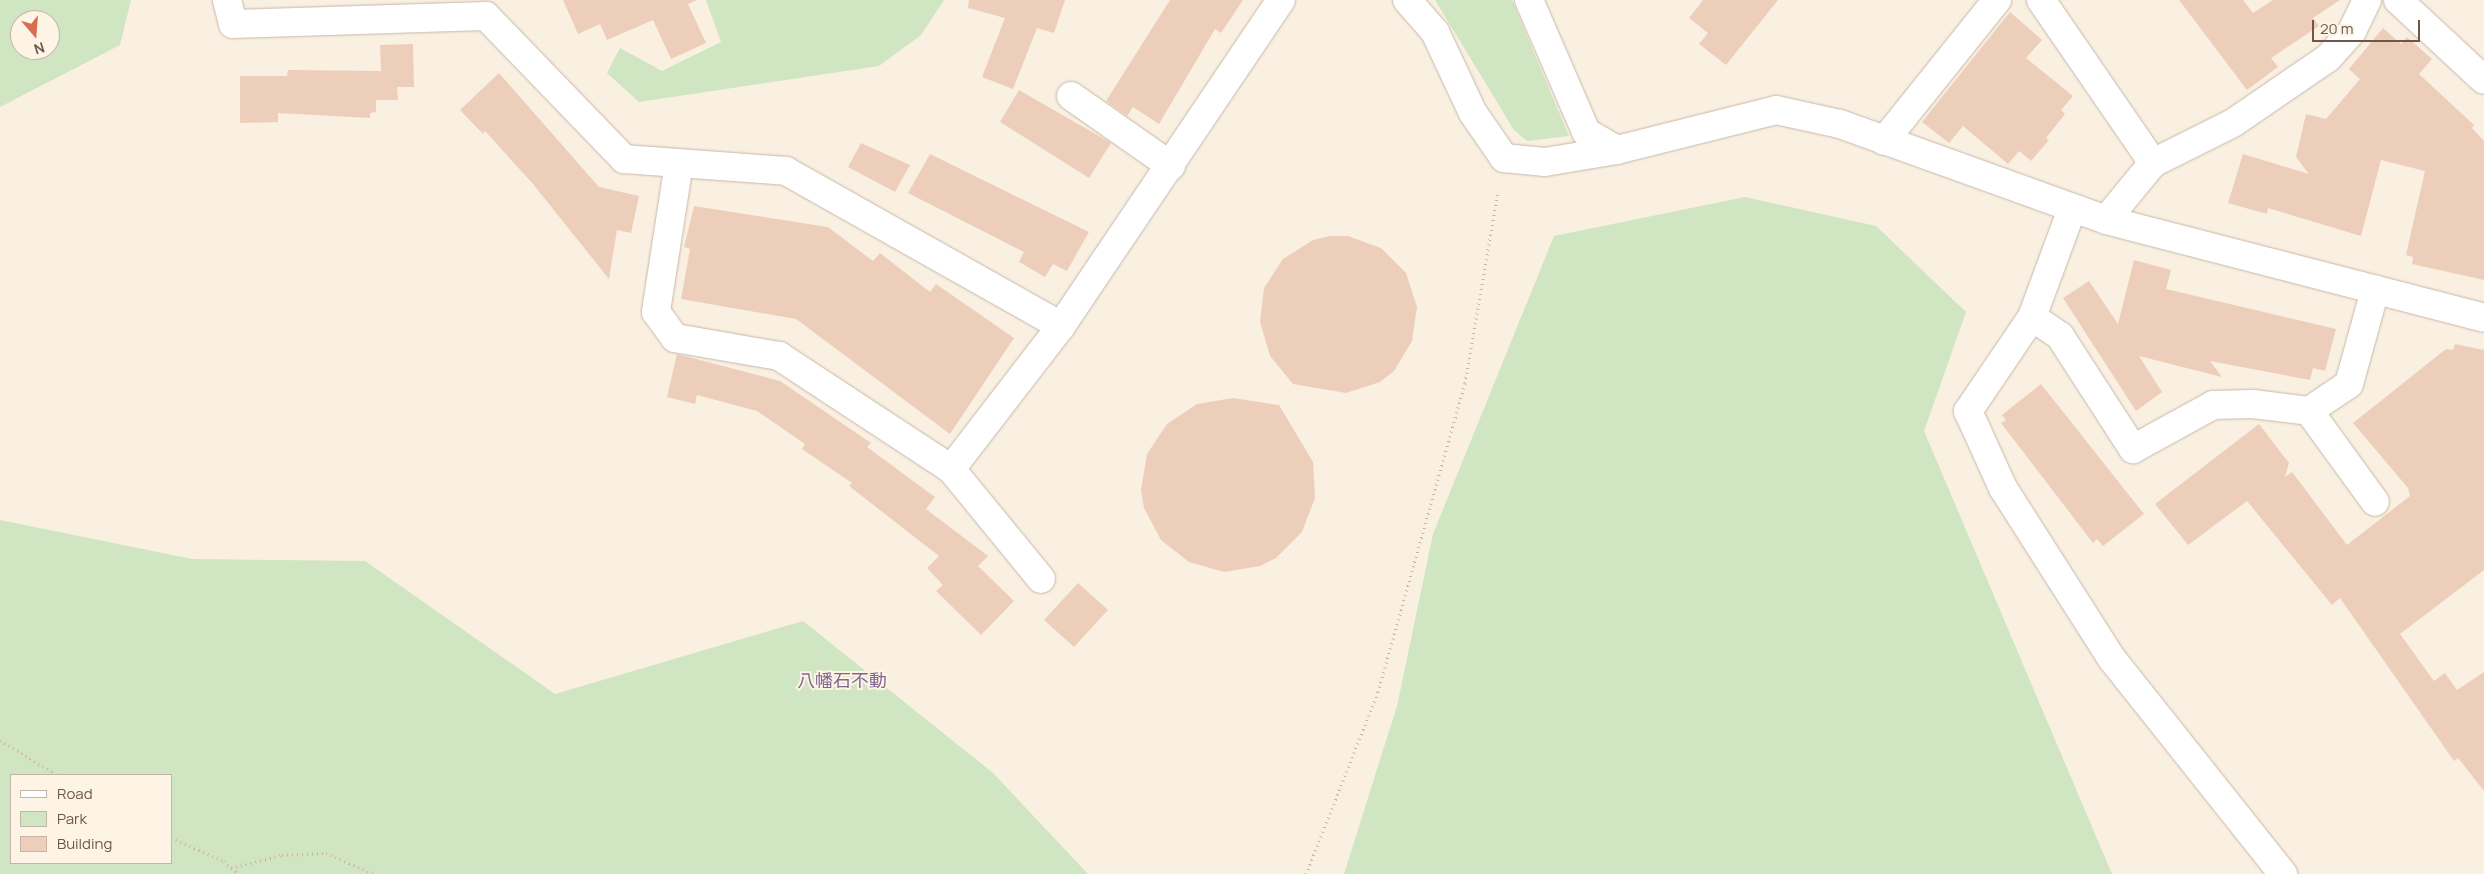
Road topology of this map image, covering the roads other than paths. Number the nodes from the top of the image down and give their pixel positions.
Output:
1 (227, 0) edge
2 (1281, 0) edge
3 (1407, 0) edge
4 (1530, 0) edge
5 (1997, 0) edge
6 (2041, 0) edge
7 (2367, 0) edge
8 (2398, 0) edge
9 (2484, 80) edge
10 (1071, 96) dead end
11 (1884, 141) junction
12 (1617, 150) junction
13 (679, 163) junction
14 (2153, 163) junction
15 (1171, 166) junction
16 (2072, 209) junction
17 (2106, 220) junction
18 (2375, 290) junction
19 (2032, 317) junction
20 (2484, 318) edge
21 (1061, 326) junction
22 (2309, 411) junction
23 (951, 469) junction
24 (2375, 502) dead end
25 (1041, 579) dead end
26 (2283, 874) edge

1 - 13 street
2 - 15 street
3 - 12 street
4 - 12 street
5 - 11 street
6 - 14 street
7 - 14 street
8 - 9 street
10 - 15 street
11 - 12 street
11 - 16 street
13 - 21 street
13 - 23 street
14 - 17 street
15 - 21 street
16 - 17 street
16 - 19 street
17 - 18 street
18 - 20 street
18 - 22 street
19 - 22 street
19 - 26 street
21 - 23 street
22 - 24 street
23 - 25 street

